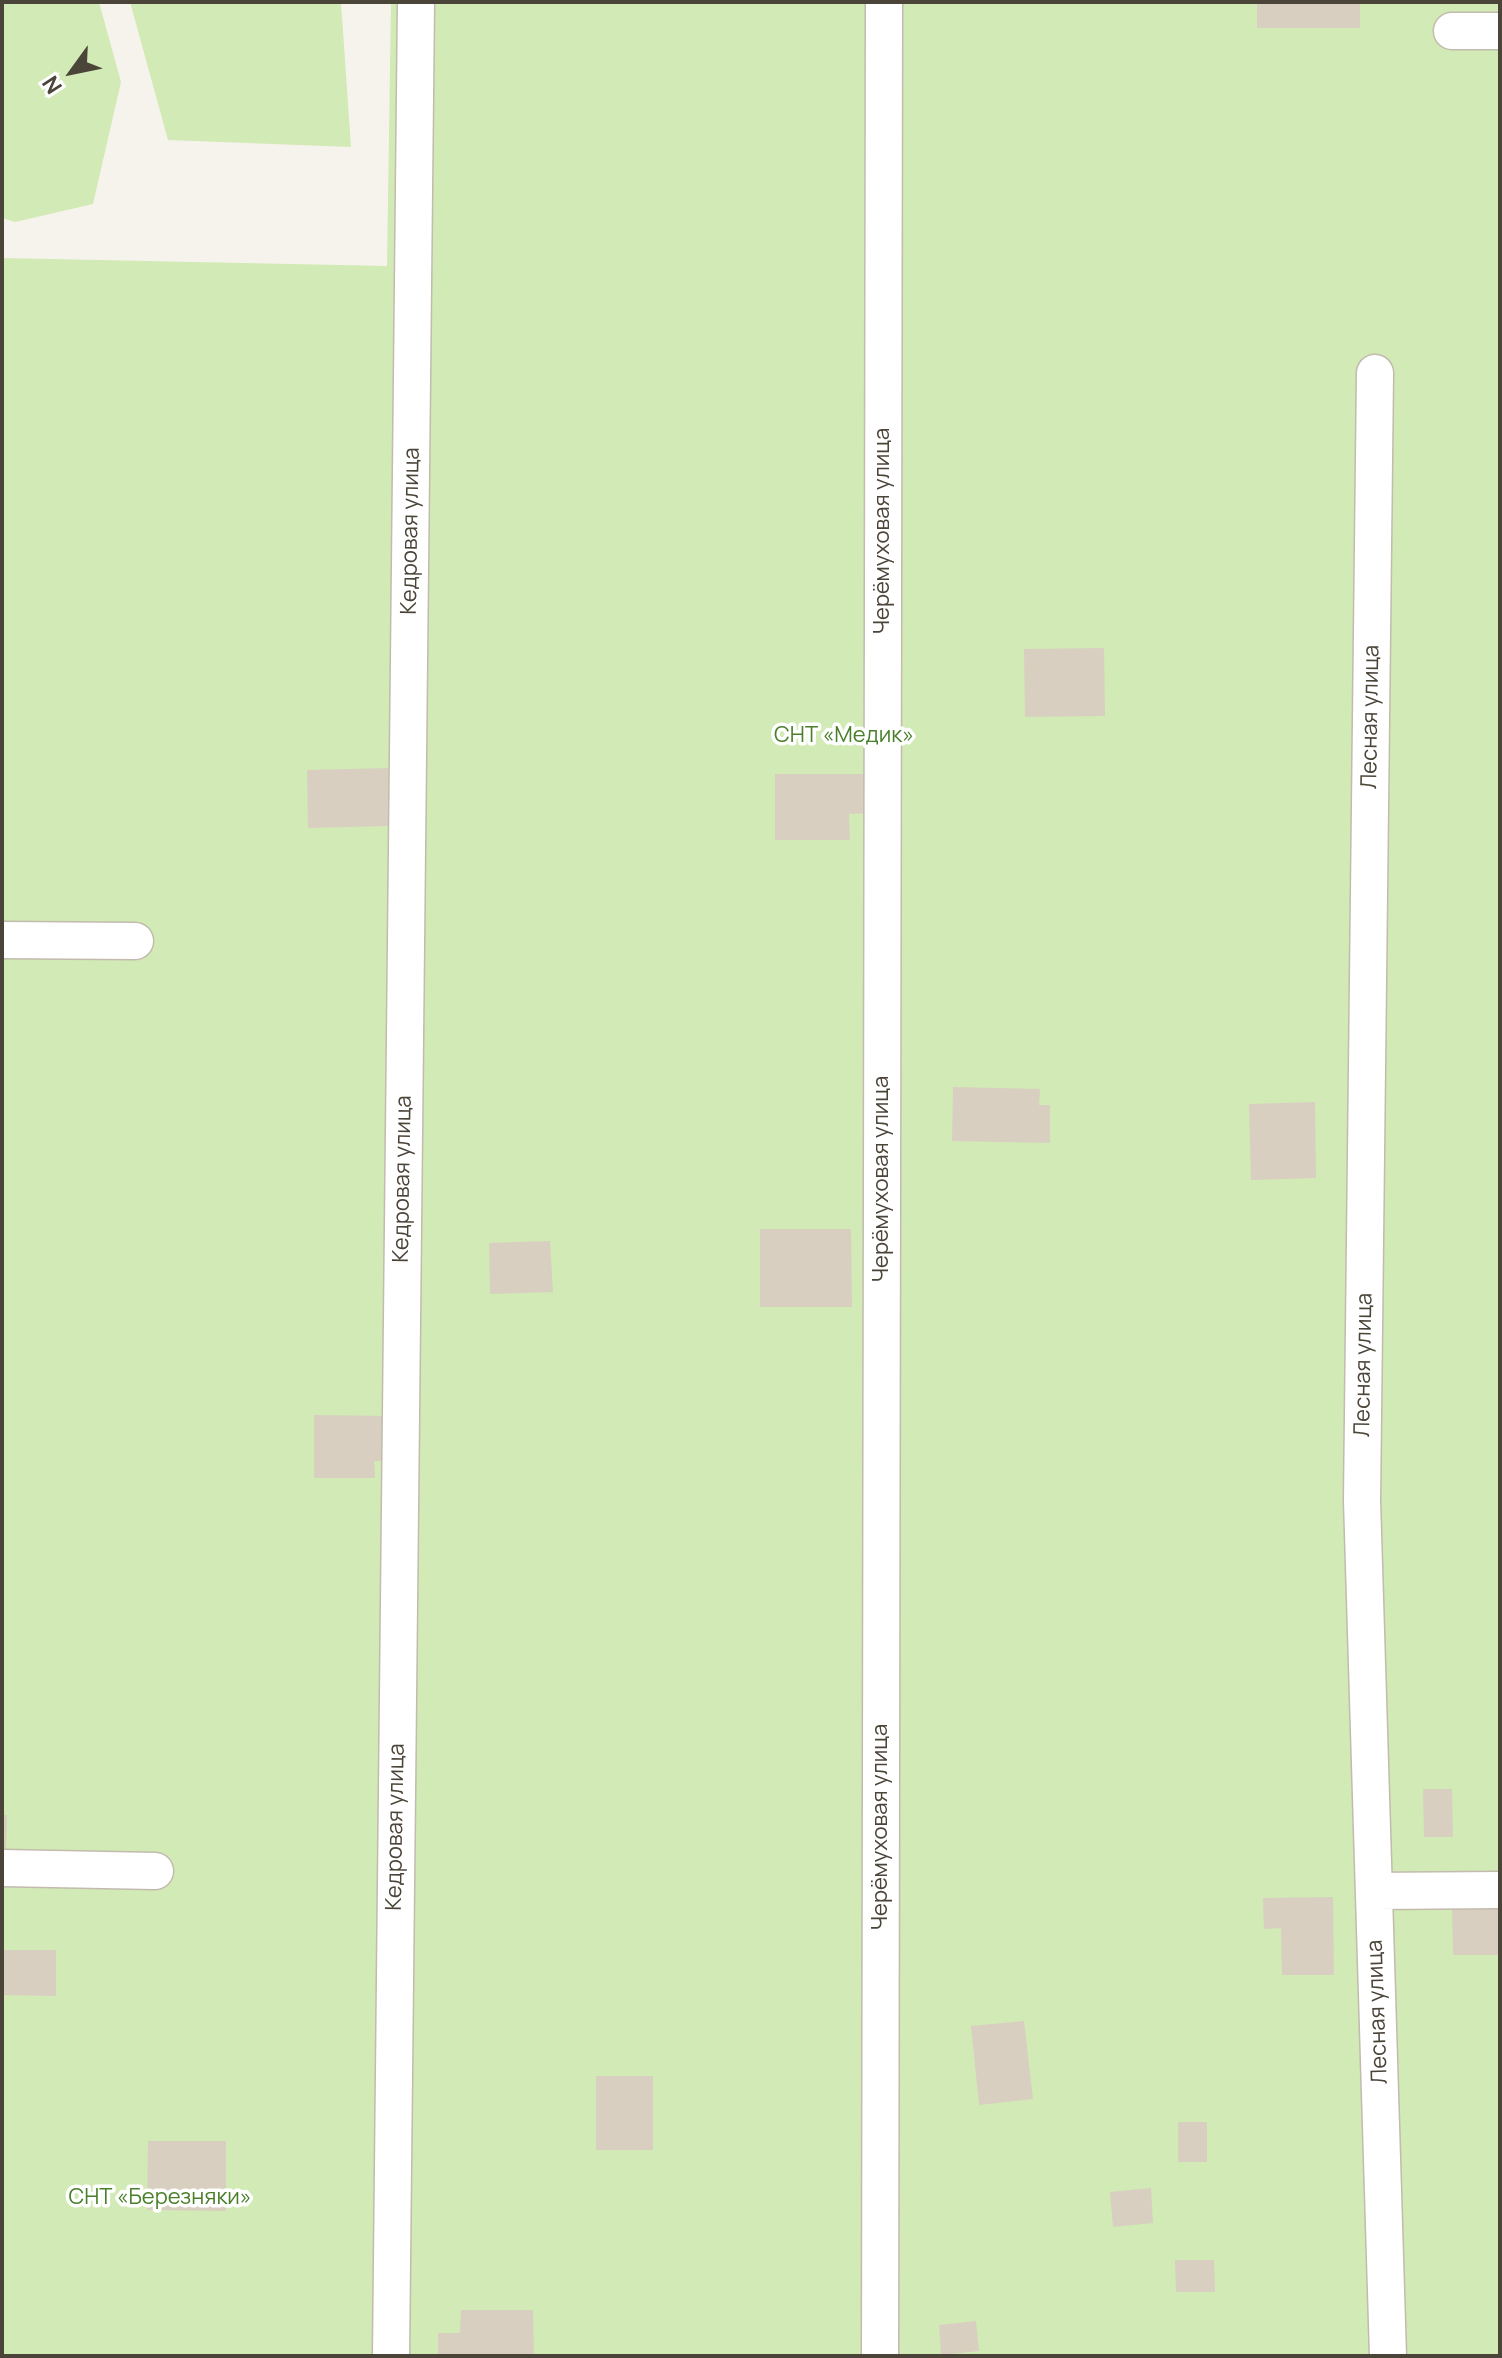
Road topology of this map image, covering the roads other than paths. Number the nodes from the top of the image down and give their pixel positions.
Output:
1 (416, 2) edge
2 (884, 2) edge
3 (1452, 31) dead end
4 (1500, 31) edge
5 (1375, 373) dead end
6 (2, 940) edge
7 (135, 941) dead end
8 (2, 1868) edge
9 (155, 1871) dead end
10 (1500, 1890) edge
11 (1374, 1891) junction
12 (391, 2356) edge
13 (880, 2356) edge
14 (1388, 2356) edge

1 - 12 street, Кедровая улица
2 - 13 street, Черёмуховая улица
3 - 4 street
5 - 11 street, Лесная улица
6 - 7 street
8 - 9 street
10 - 11 street
11 - 14 street, Лесная улица

